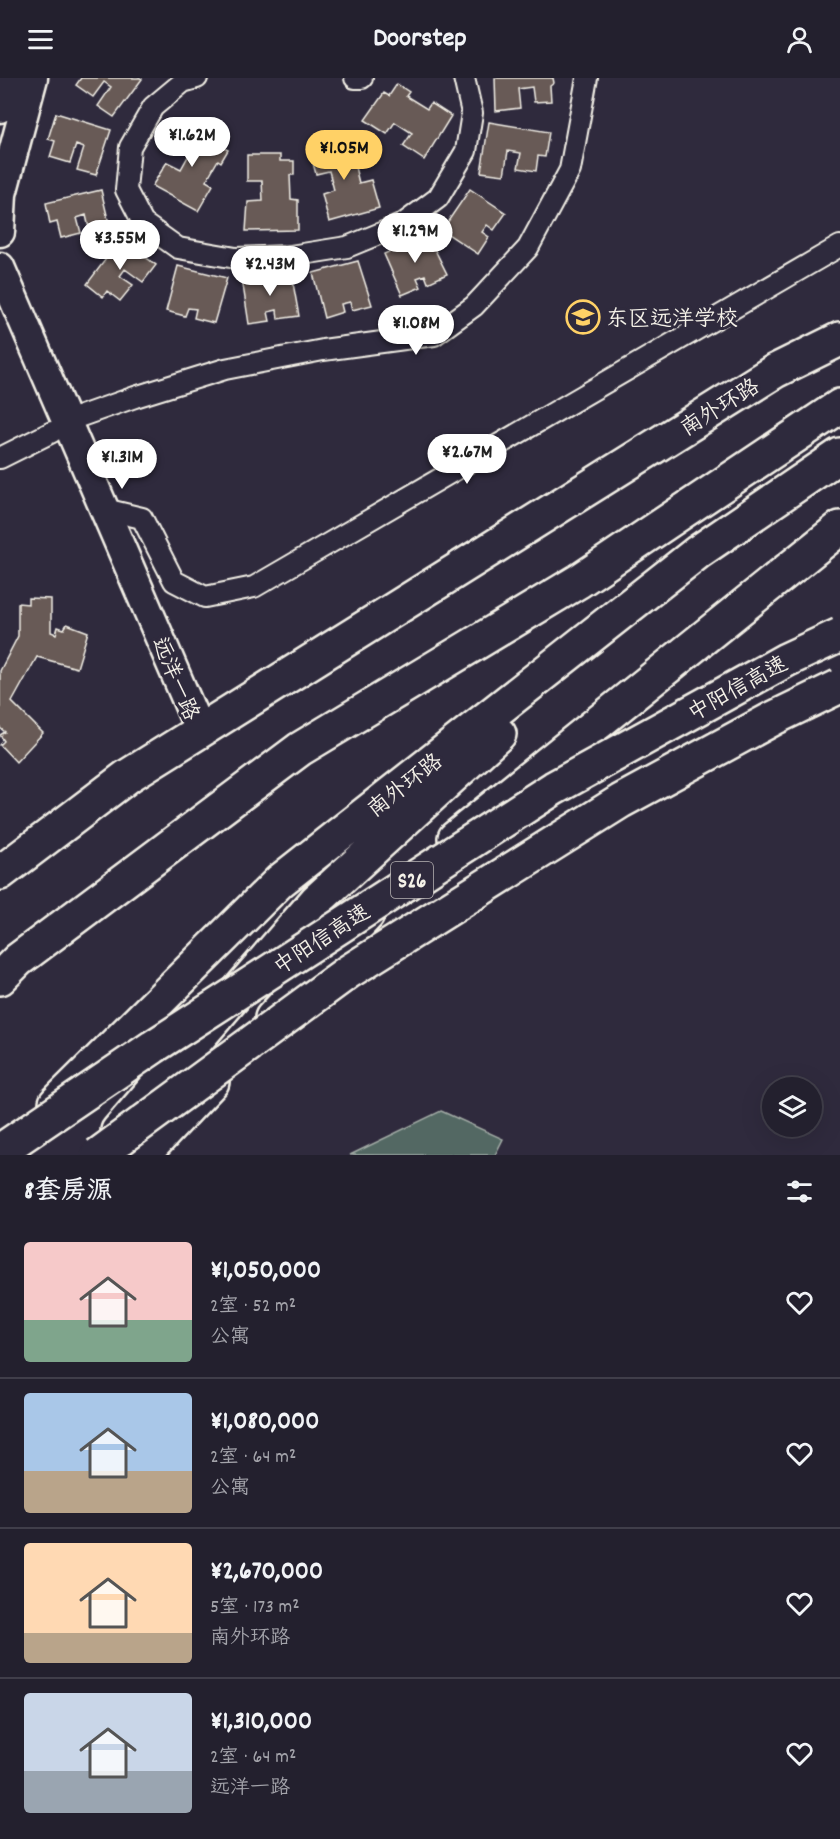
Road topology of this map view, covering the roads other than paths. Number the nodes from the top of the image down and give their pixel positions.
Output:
1 (8, 78) edge
2 (33, 78) edge
3 (197, 78) edge
4 (355, 78) edge
5 (362, 78) edge
6 (464, 78) edge
7 (587, 78) edge
8 (0, 108) edge
9 (0, 232) edge
10 (840, 246) edge
11 (0, 267) edge
12 (0, 314) edge
13 (840, 339) edge
14 (840, 406) edge
15 (59, 427) junction
16 (840, 455) edge
17 (0, 458) edge
18 (105, 509) junction
19 (840, 528) edge
20 (698, 552) junction
21 (840, 635) edge
22 (840, 686) edge
23 (200, 731) junction
24 (0, 873) edge
25 (6, 973) edge
26 (0, 1151) edge
27 (4, 1155) edge
28 (97, 1155) edge
29 (143, 1155) edge

1 - 8 street
2 - 9 street
3 - 6 street
4 - 5 street
7 - 15 street
10 - 18 street
11 - 15 street, 远洋一路
12 - 15 street, 远洋一路
13 - 23 highway, 南外环路
14 - 25 highway
15 - 17 street
15 - 18 street, 远洋一路
15 - 23 street, 远洋一路
16 - 20 highway, 南外环路
18 - 23 street, 远洋一路
19 - 29 highway
20 - 27 highway, 南外环路
20 - 28 highway
21 - 26 highway, 中阳信高速 / S26, bridge
22 - 28 highway, 中阳信高速 / S26, bridge
23 - 24 highway, 南外环路

